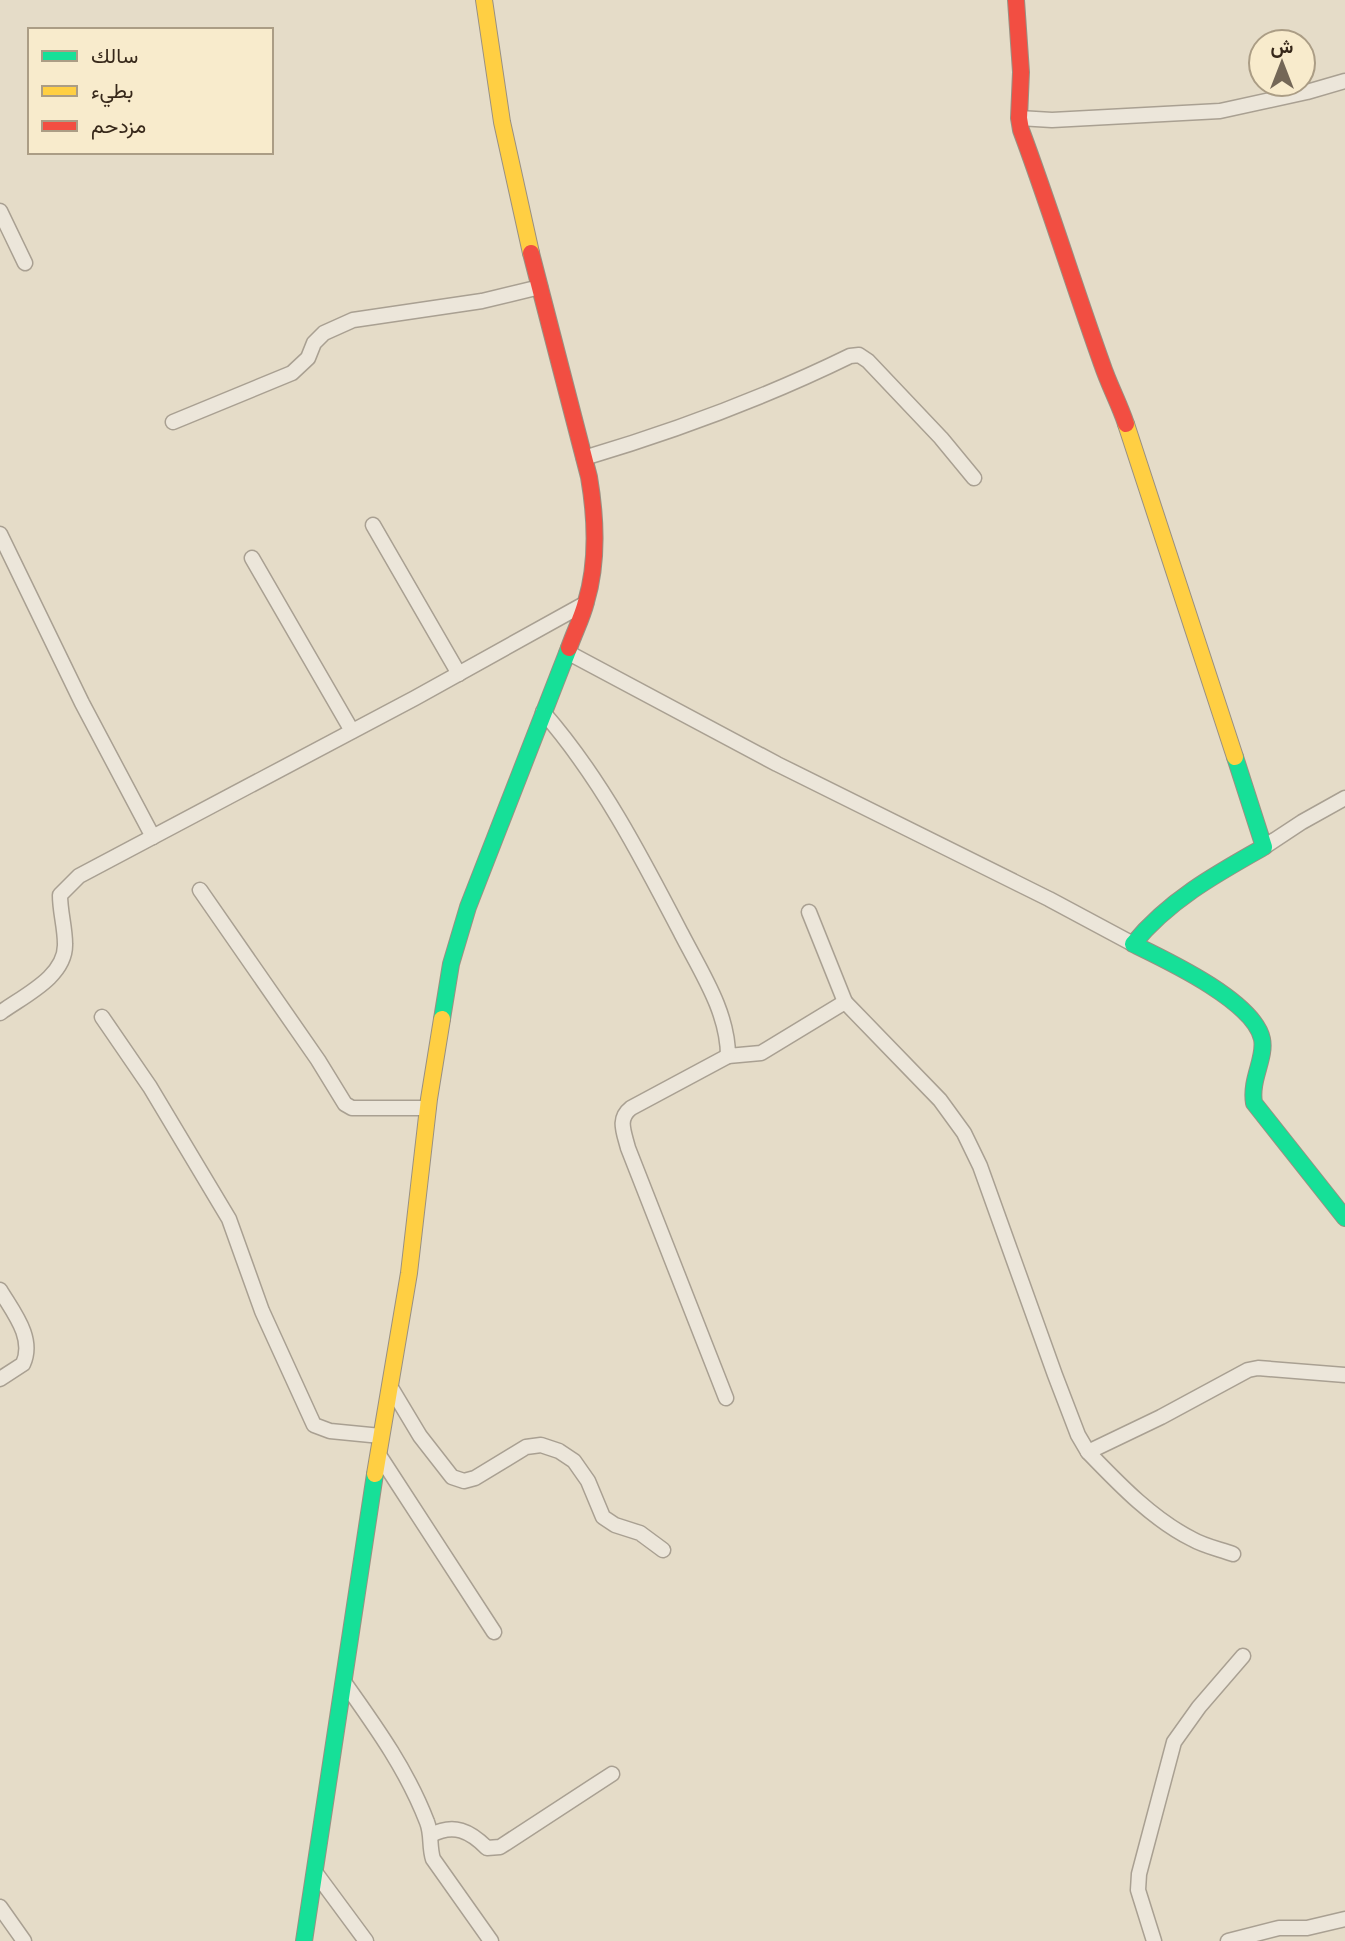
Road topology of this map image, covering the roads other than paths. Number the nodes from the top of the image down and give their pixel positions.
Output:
1 (484, 0) edge
2 (1016, 0) edge
3 (1345, 81) edge
4 (1019, 118) junction
5 (0, 211) edge
6 (25, 263) dead end
7 (540, 287) junction
8 (173, 422) dead end
9 (584, 458) junction
10 (974, 478) dead end
11 (373, 525) dead end
12 (0, 534) edge
13 (252, 558) dead end
14 (586, 603) junction
15 (567, 652) junction
16 (459, 674) junction
17 (543, 712) junction
18 (352, 731) junction
19 (1345, 798) edge
20 (153, 837) junction
21 (1264, 847) junction
22 (200, 890) dead end
23 (809, 912) dead end
24 (1133, 944) junction
25 (845, 1002) junction
26 (0, 1013) edge
27 (102, 1017) dead end
28 (728, 1056) junction
29 (428, 1108) junction
30 (1345, 1218) edge
31 (0, 1290) edge
32 (1345, 1376) edge
33 (0, 1379) edge
34 (390, 1386) junction
35 (726, 1398) dead end
36 (381, 1436) junction
37 (1088, 1452) junction
38 (379, 1455) junction
39 (663, 1550) dead end
40 (1233, 1554) dead end
41 (494, 1632) dead end
42 (1244, 1656) dead end
43 (344, 1682) junction
44 (612, 1774) dead end
45 (431, 1835) junction
46 (315, 1872) junction
47 (0, 1907) edge
48 (1345, 1919) edge
49 (24, 1941) edge
50 (304, 1941) edge
51 (366, 1941) edge
52 (491, 1941) edge
53 (1154, 1941) edge
54 (1228, 1941) edge

1 - 7 street
2 - 4 street
3 - 4 street
4 - 21 street
5 - 6 street
7 - 8 street
7 - 9 street
9 - 10 street
9 - 14 street
11 - 16 street
12 - 20 street
13 - 18 street
14 - 15 street
14 - 16 street
15 - 17 street
15 - 24 street
16 - 18 street
17 - 28 street
17 - 29 street
18 - 20 street
19 - 21 street
20 - 26 street
21 - 24 street
22 - 29 street
23 - 25 street
24 - 30 street
25 - 28 street
25 - 37 street
27 - 36 street
28 - 35 street
29 - 34 street
31 - 33 street
32 - 37 street
34 - 36 street
34 - 39 street
36 - 38 street
37 - 40 street
38 - 41 street
38 - 43 street
42 - 53 street
43 - 45 street
43 - 46 street
44 - 45 street
45 - 52 street
46 - 50 street
46 - 51 street
47 - 49 street
48 - 54 street

